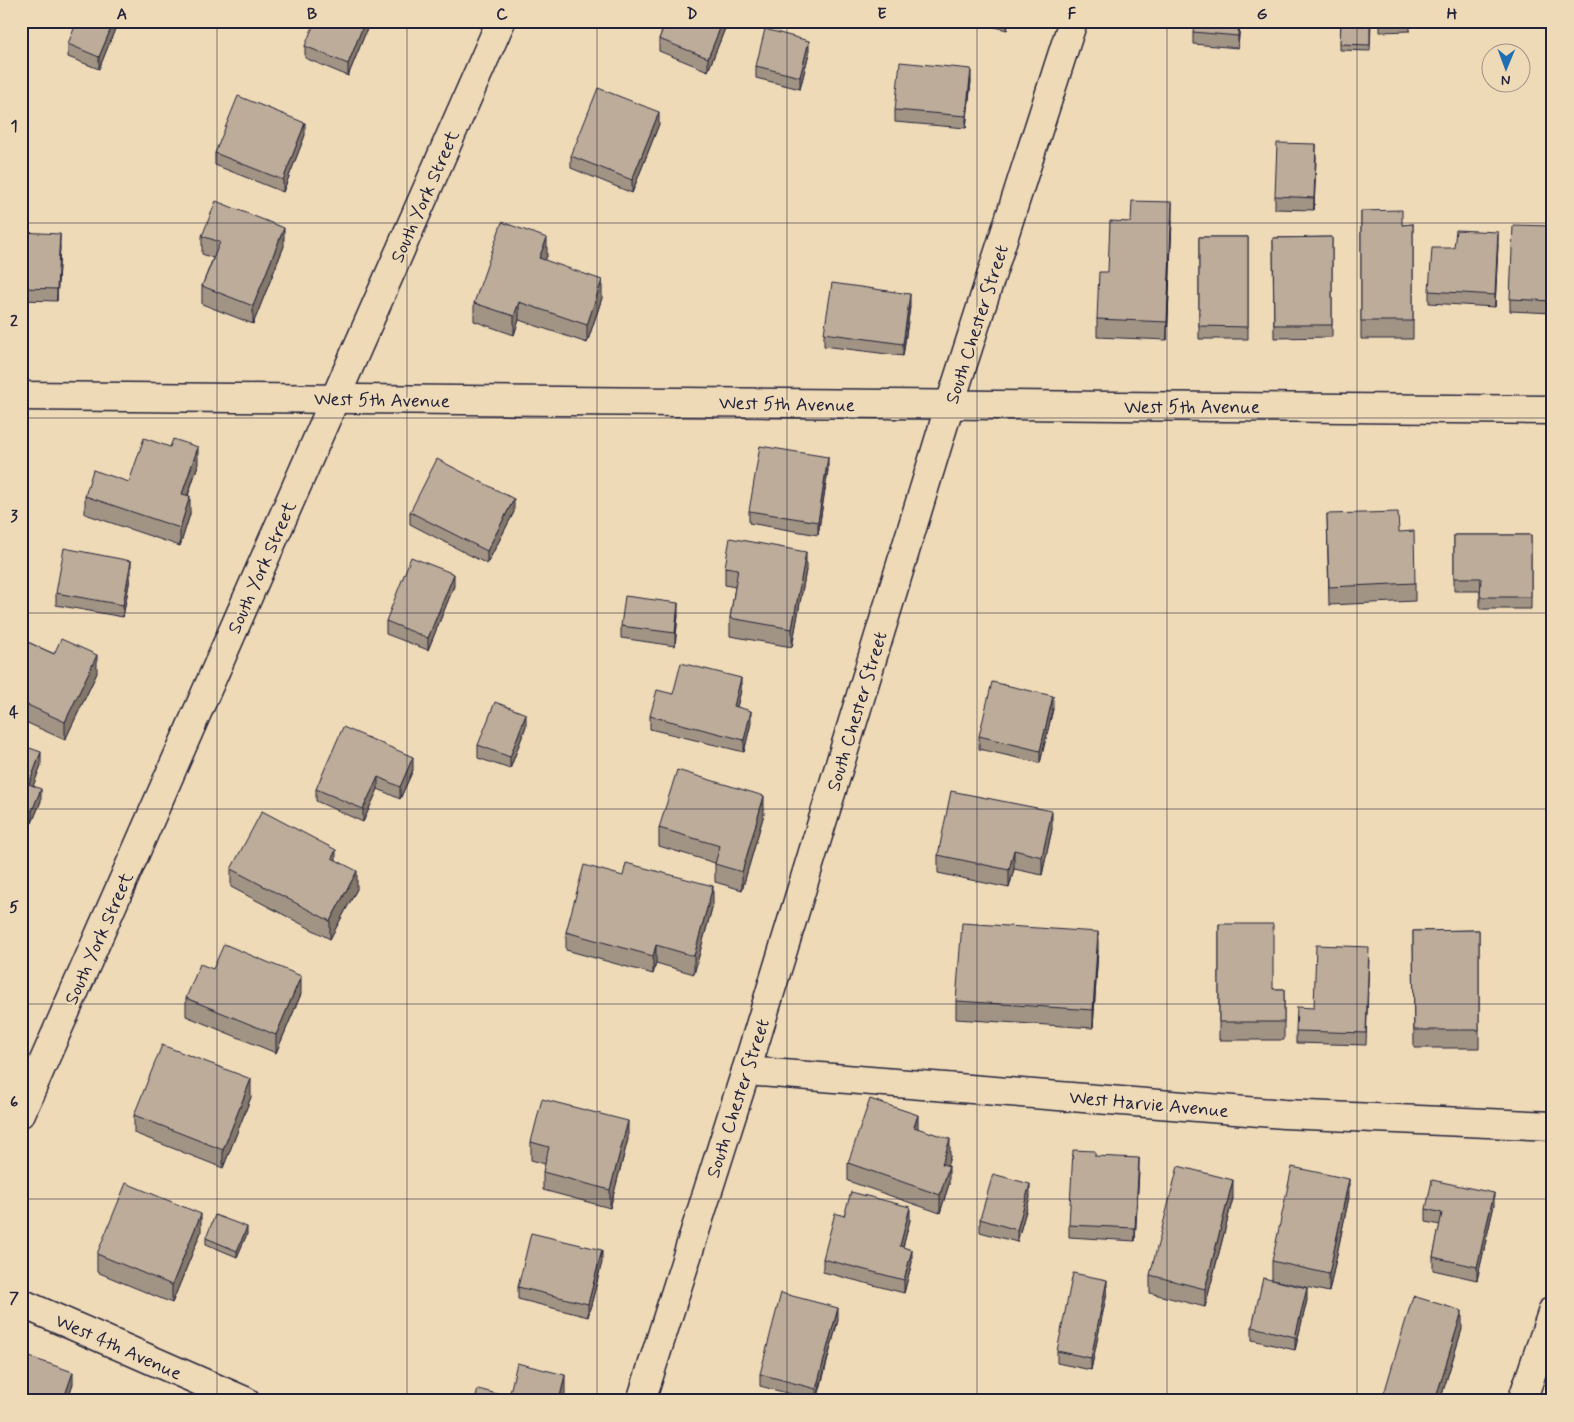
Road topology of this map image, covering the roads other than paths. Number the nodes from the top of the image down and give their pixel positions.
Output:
1 (501, 21) edge
2 (1073, 21) edge
3 (21, 396) edge
4 (335, 399) junction
5 (950, 404) junction
6 (1553, 410) edge
7 (746, 1070) junction
8 (21, 1113) edge
9 (1553, 1126) edge
10 (21, 1302) edge
11 (1553, 1310) edge
12 (245, 1401) edge
13 (641, 1401) edge
14 (1522, 1401) edge

1 - 4 street, South York Street
2 - 5 street, South Chester Street
3 - 4 street, West 5th Avenue
4 - 5 street, West 5th Avenue
4 - 8 street, South York Street
5 - 6 street, West 5th Avenue
5 - 7 street, South Chester Street
7 - 9 street, West Harvie Avenue
7 - 13 street, South Chester Street
10 - 12 street, West 4th Avenue
11 - 14 street

